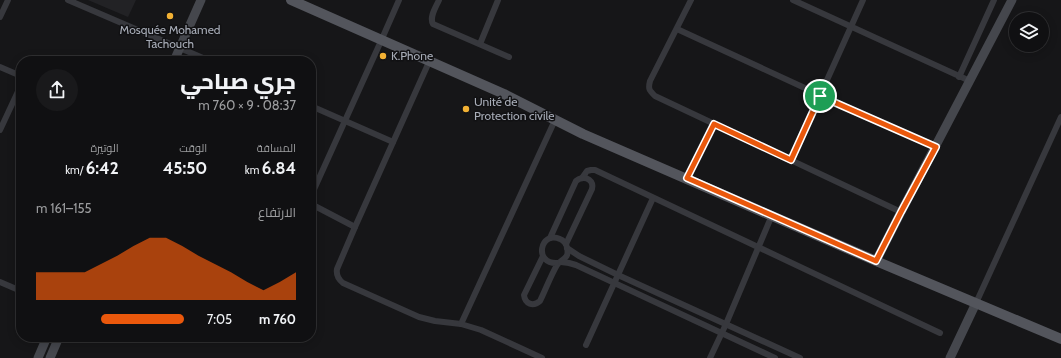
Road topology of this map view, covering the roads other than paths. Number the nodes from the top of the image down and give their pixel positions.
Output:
1 (8, 0) edge
2 (68, 0) edge
3 (201, 0) edge
4 (291, 0) edge
5 (399, 0) edge
6 (439, 0) edge
7 (498, 0) edge
8 (692, 0) edge
9 (793, 0) edge
10 (863, 0) edge
11 (994, 0) edge
12 (1012, 0) edge
13 (0, 17) edge
14 (851, 27) junction
15 (677, 29) junction
16 (381, 40) junction
17 (480, 44) junction
18 (180, 48) junction
19 (176, 56) edge
20 (198, 56) edge
21 (509, 57) dead end
22 (429, 62) junction
23 (0, 68) edge
24 (16, 74) edge
25 (959, 77) junction
26 (970, 81) junction
27 (16, 95) edge
28 (820, 96) junction
29 (316, 108) edge
30 (345, 120) junction
31 (555, 120) junction
32 (1060, 122) edge
33 (714, 124) junction
34 (0, 128) edge
35 (394, 142) junction
36 (936, 147) junction
37 (791, 160) junction
38 (582, 178) junction
39 (687, 178) junction
40 (316, 185) edge
41 (653, 198) junction
42 (316, 207) edge
43 (901, 212) junction
44 (772, 215) junction
45 (356, 227) junction
46 (550, 238) junction
47 (567, 246) junction
48 (758, 247) junction
49 (543, 256) junction
50 (876, 261) junction
51 (559, 263) junction
52 (618, 275) junction
53 (0, 282) edge
54 (614, 284) junction
55 (16, 289) edge
56 (976, 303) junction
57 (461, 324) junction
58 (726, 324) junction
59 (940, 332) dead end
60 (722, 333) junction
61 (1061, 339) edge
62 (45, 342) edge
63 (57, 342) edge
64 (586, 346) dead end
65 (38, 358) edge
66 (50, 358) edge
67 (542, 358) edge
68 (710, 358) edge
69 (775, 358) edge
70 (800, 358) edge
71 (950, 358) edge

1 - 13 street
2 - 18 street
3 - 18 street
4 - 16 main road
5 - 16 street
6 - 17 street
7 - 17 street
8 - 15 street
9 - 14 street
10 - 14 street
11 - 25 street
12 - 26 street
14 - 25 street
14 - 28 street
15 - 28 street
15 - 33 street
16 - 22 main road
16 - 30 street
17 - 21 street
18 - 19 street
18 - 20 street
22 - 31 main road
22 - 35 street
23 - 24 street
25 - 26 street
26 - 36 street
27 - 34 street
28 - 36 street
28 - 37 street
29 - 30 street
30 - 35 street
30 - 40 street
31 - 39 main road
31 - 57 street
32 - 56 street
33 - 37 street
33 - 39 street
35 - 45 street
36 - 43 street
37 - 43 street
38 - 41 street
38 - 46 street
38 - 47 street
39 - 44 main road
41 - 48 street
41 - 52 street
42 - 45 street
43 - 50 street
44 - 48 street
44 - 50 main road
45 - 57 street
46 - 47 street
46 - 49 street
47 - 51 street
47 - 52 street
48 - 58 street
48 - 59 street
49 - 51 street
49 - 51 street
50 - 56 main road
51 - 54 street
52 - 54 street
52 - 58 street
53 - 55 street
54 - 60 street
54 - 64 street
56 - 61 main road
56 - 71 street
57 - 67 street
58 - 60 street
58 - 70 street
60 - 68 street
60 - 69 street
62 - 65 street
63 - 66 street

